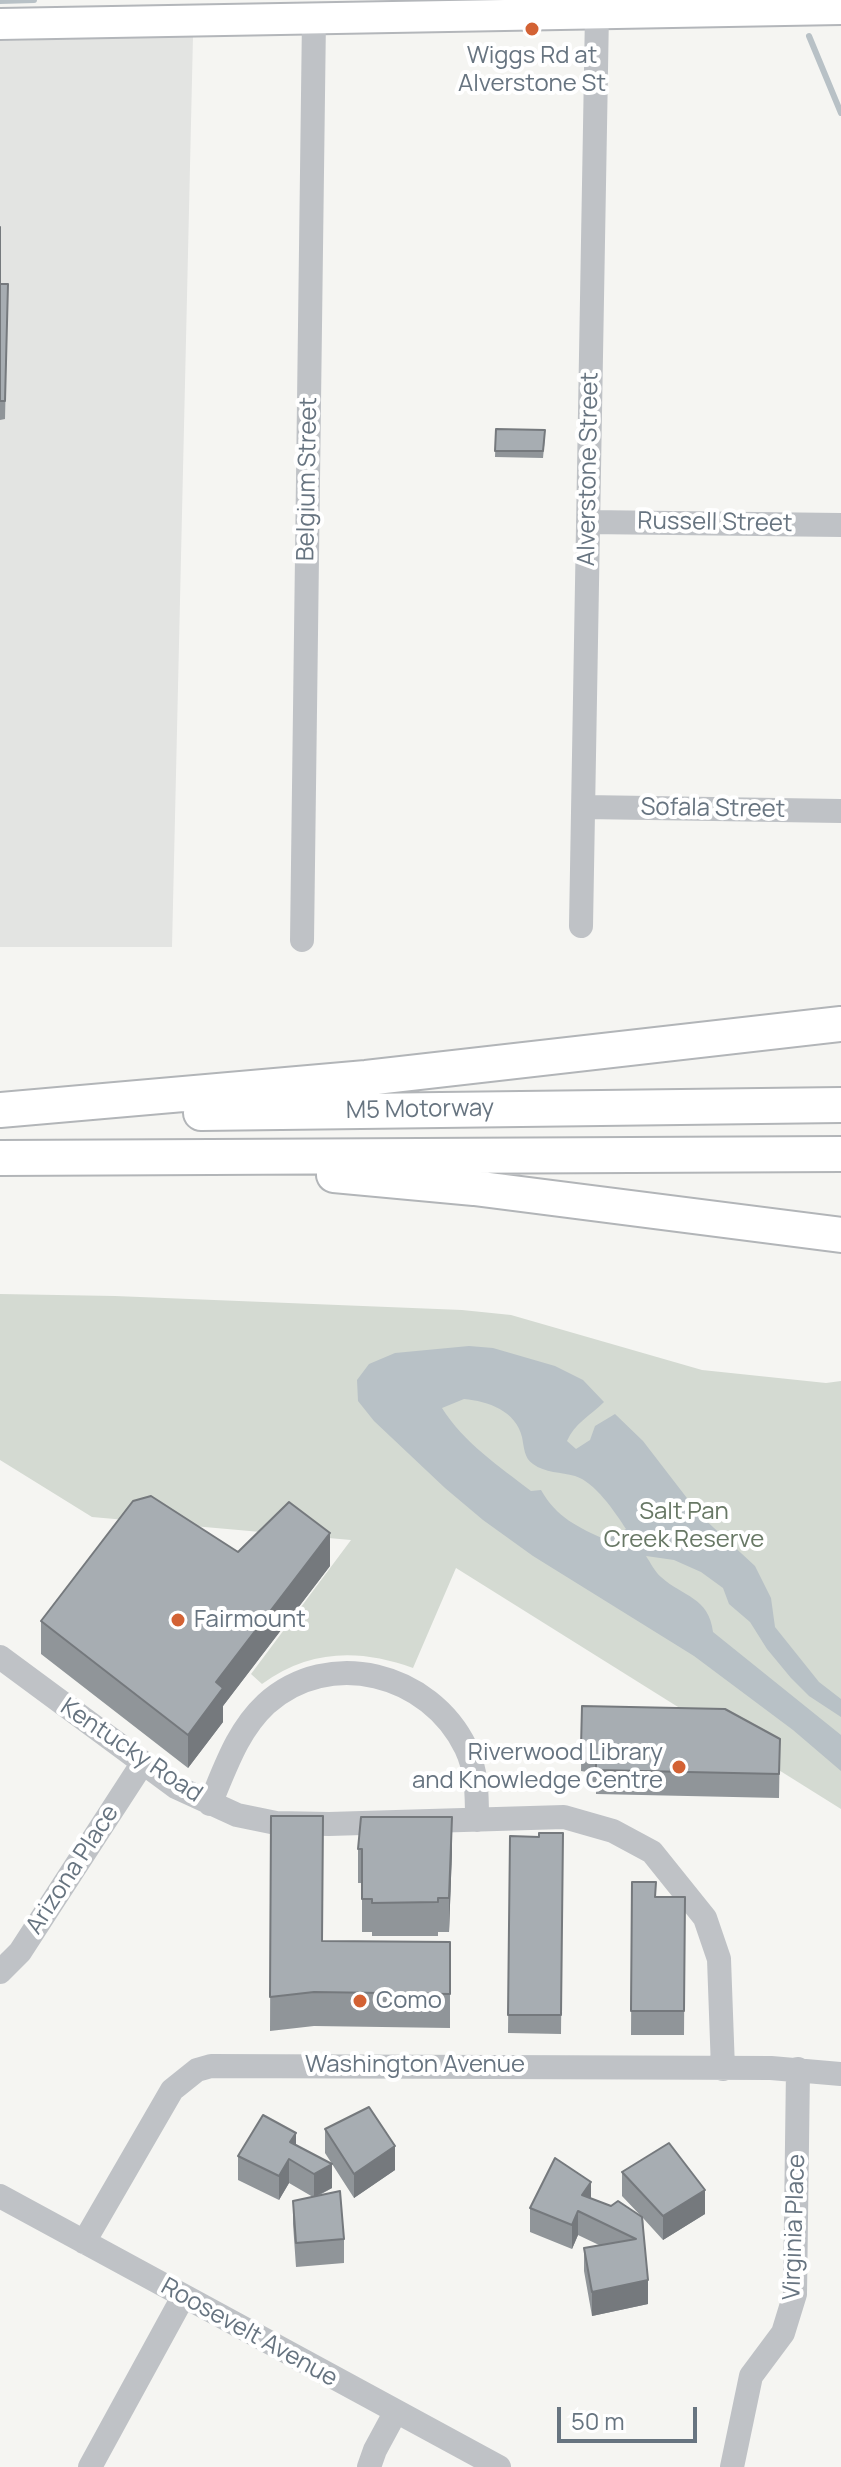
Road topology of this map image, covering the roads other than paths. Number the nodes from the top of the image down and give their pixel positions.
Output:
1 (832, 6) edge
2 (460, 8) edge
3 (597, 13) junction
4 (314, 18) junction
5 (0, 24) edge
6 (588, 522) junction
7 (841, 525) edge
8 (585, 807) junction
9 (841, 811) edge
10 (581, 926) dead end
11 (302, 940) dead end
12 (841, 1024) edge
13 (841, 1105) edge
14 (0, 1112) edge
15 (841, 1154) edge
16 (0, 1158) edge
17 (38, 1158) junction
18 (781, 1228) junction
19 (841, 1235) edge
20 (841, 1242) edge
21 (0, 1657) edge
22 (142, 1764) junction
23 (210, 1804) junction
24 (477, 1820) junction
25 (0, 1972) edge
26 (723, 2069) junction
27 (798, 2069) junction
28 (841, 2074) edge
29 (0, 2196) edge
30 (106, 2201) junction
31 (84, 2242) junction
32 (138, 2271) junction
33 (183, 2297) junction
34 (395, 2413) junction
35 (90, 2467) edge
36 (369, 2467) edge
37 (499, 2467) edge
38 (732, 2467) edge

1 - 3 main road
2 - 3 main road
2 - 4 main road
3 - 6 street, Alverstone Street
4 - 5 main road
4 - 11 street, Belgium Street
6 - 7 street, Russell Street
6 - 8 street, Alverstone Street
8 - 9 street, Sofala Street
8 - 10 street, Alverstone Street
12 - 14 highway
13 - 14 highway, M5 Motorway
15 - 17 highway, M5 Motorway
16 - 17 highway, M5 Motorway
17 - 18 highway
18 - 19 highway
18 - 20 highway
21 - 22 street, Kentucky Road
22 - 23 street, Kentucky Road
22 - 25 street, Arizona Place
23 - 24 street, Kentucky Road
23 - 24 street
24 - 26 street, Kentucky Road
26 - 27 street, Washington Avenue
26 - 30 street, Washington Avenue
27 - 28 street, Washington Avenue
27 - 38 street, Virginia Place
29 - 31 street, Roosevelt Avenue
30 - 31 street, Washington Avenue
30 - 32 street
31 - 32 street, Roosevelt Avenue
32 - 33 street, Roosevelt Avenue
33 - 34 street, Roosevelt Avenue
33 - 35 street
34 - 36 street
34 - 37 street, Roosevelt Avenue

